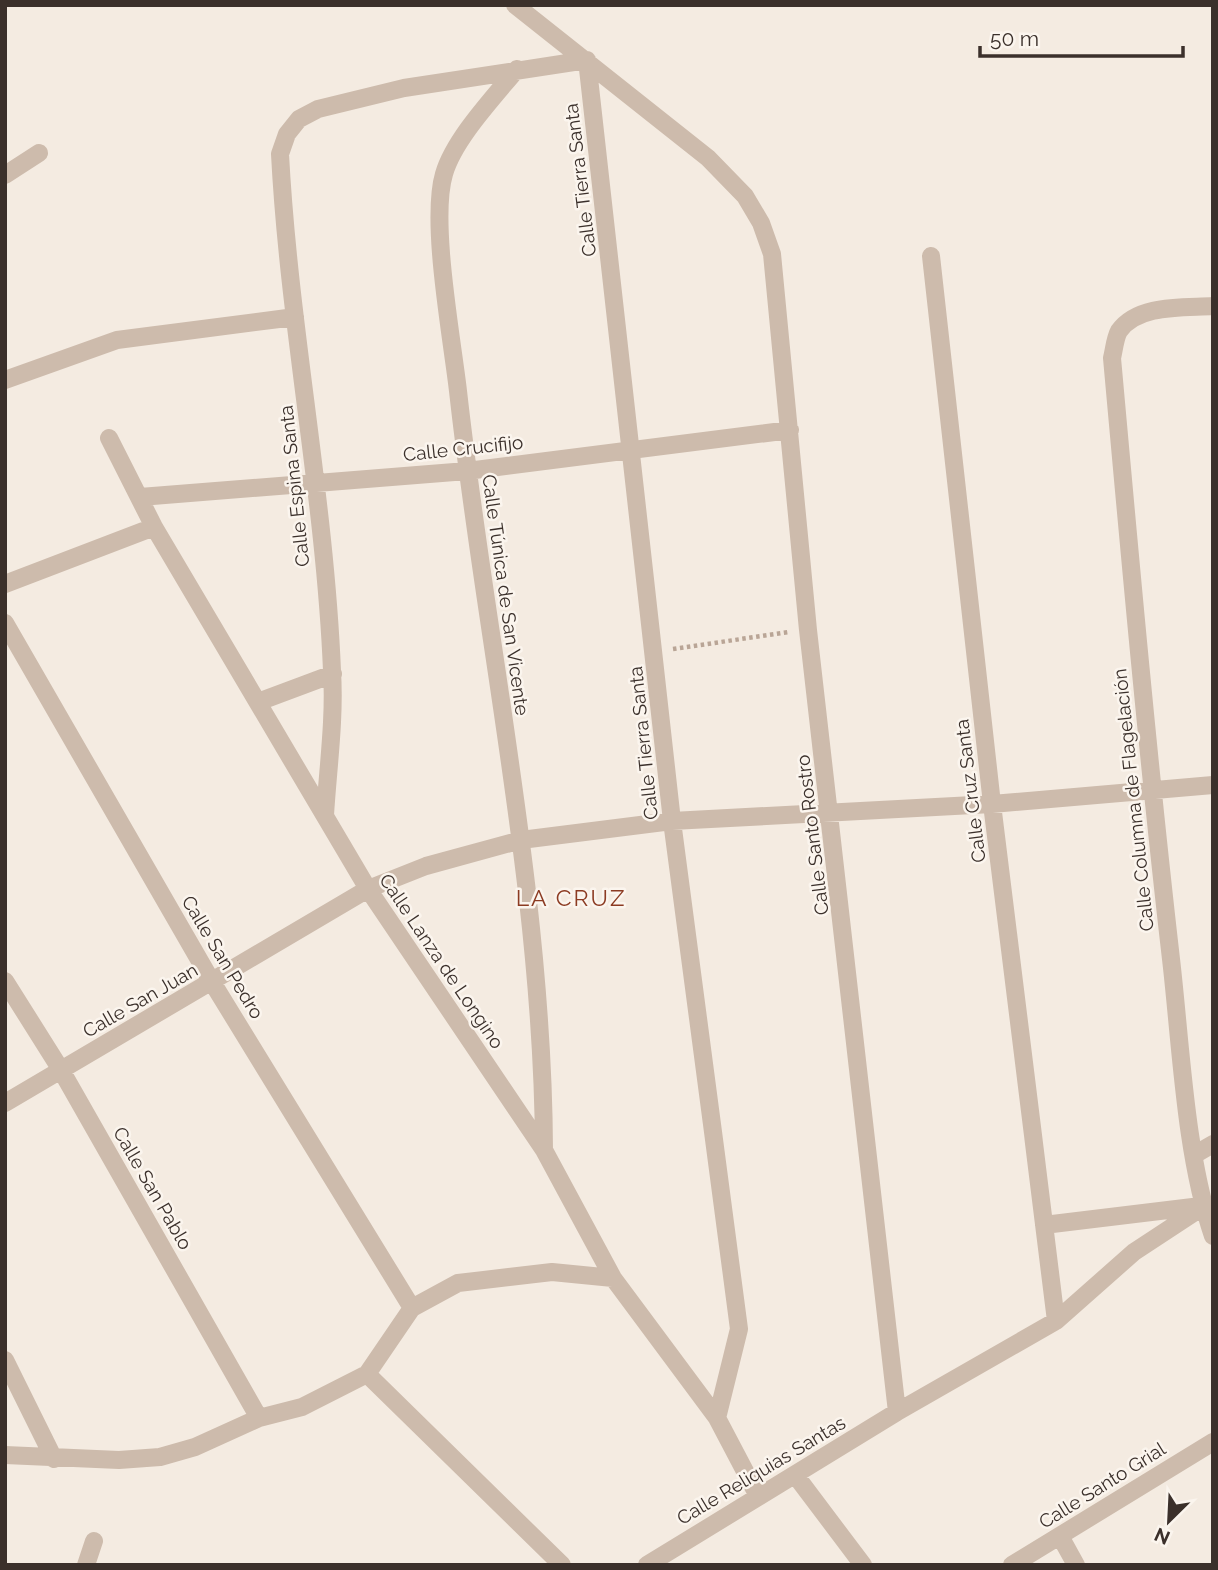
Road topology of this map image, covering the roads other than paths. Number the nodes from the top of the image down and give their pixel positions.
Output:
1 (515, 5) edge
2 (587, 60) junction
3 (517, 69) junction
4 (39, 153) dead end
5 (5, 175) edge
6 (931, 256) dead end
7 (1213, 306) edge
8 (295, 317) junction
9 (5, 380) edge
10 (790, 430) junction
11 (109, 438) dead end
12 (631, 448) junction
13 (467, 471) junction
14 (318, 482) junction
15 (140, 497) junction
16 (154, 527) junction
17 (5, 584) edge
18 (5, 623) edge
19 (333, 674) junction
20 (258, 702) junction
21 (1213, 785) edge
22 (1152, 792) junction
23 (992, 804) junction
24 (325, 814) junction
25 (831, 814) junction
26 (672, 821) junction
27 (521, 840) junction
28 (368, 889) junction
29 (5, 981) edge
30 (212, 982) junction
31 (61, 1070) junction
32 (5, 1103) edge
33 (1213, 1144) edge
34 (544, 1150) junction
35 (1194, 1155) junction
36 (1204, 1206) junction
37 (1044, 1226) junction
38 (1212, 1235) edge
39 (613, 1279) junction
40 (412, 1308) junction
41 (1056, 1321) junction
42 (5, 1360) edge
43 (368, 1374) junction
44 (897, 1412) junction
45 (259, 1418) junction
46 (717, 1418) junction
47 (1213, 1442) edge
48 (5, 1455) edge
49 (54, 1459) junction
50 (796, 1476) junction
51 (758, 1496) junction
52 (1060, 1535) junction
53 (94, 1541) dead end
54 (86, 1565) edge
55 (562, 1565) edge
56 (647, 1565) edge
57 (863, 1565) edge
58 (1012, 1565) edge
59 (1076, 1565) edge

1 - 2 street, Calle Santo Rostro
2 - 3 street
2 - 10 street, Calle Santo Rostro
2 - 12 street, Calle Tierra Santa
3 - 8 street, Calle Espina Santa
3 - 13 street, Calle Túnica de San Vicente
4 - 5 street
6 - 23 street, Calle Cruz Santa
7 - 22 street, Calle Columna de Flagelación
8 - 9 street
8 - 14 street, Calle Espina Santa
10 - 12 street, Calle Crucifijo
10 - 25 street, Calle Santo Rostro
11 - 15 street, Calle Lanza de Longino
12 - 13 street, Calle Crucifijo
12 - 26 street, Calle Tierra Santa
13 - 14 street, Calle Crucifijo
13 - 27 street, Calle Túnica de San Vicente
14 - 15 street, Calle Crucifijo
14 - 19 street, Calle Espina Santa
15 - 16 street, Calle Lanza de Longino
16 - 17 street
16 - 20 street, Calle Lanza de Longino
18 - 30 street, Calle San Pedro
19 - 20 street
19 - 24 street, Calle Espina Santa
20 - 24 street, Calle Lanza de Longino
21 - 22 street, Calle San Juan
22 - 23 street, Calle San Juan
22 - 35 street, Calle Columna de Flagelación
23 - 25 street, Calle San Juan
23 - 37 street, Calle Cruz Santa
24 - 28 street, Calle Lanza de Longino
25 - 26 street, Calle San Juan
25 - 44 street, Calle Santo Rostro
26 - 27 street, Calle San Juan
26 - 46 street, Calle Tierra Santa
27 - 28 street, Calle San Juan
27 - 34 street, Calle Túnica de San Vicente
28 - 30 street, Calle San Juan
28 - 34 street, Calle Lanza de Longino
29 - 31 street, Calle San Pablo
30 - 31 street, Calle San Juan
30 - 40 street, Calle San Pedro
31 - 32 street, Calle San Juan
31 - 45 street, Calle San Pablo
33 - 35 street
34 - 39 street, Calle Lanza de Longino
35 - 36 street, Calle Columna de Flagelación
36 - 37 street
36 - 38 street, Calle Columna de Flagelación
36 - 41 street, Calle Reliquias Santas
37 - 41 street, Calle Cruz Santa
39 - 40 street
39 - 46 street, Calle Lanza de Longino
40 - 43 street
41 - 44 street, Calle Reliquias Santas
42 - 49 street
43 - 45 street
43 - 55 street
44 - 50 street, Calle Reliquias Santas
45 - 49 street
46 - 51 street, Calle Lanza de Longino
47 - 52 street, Calle Santo Grial
48 - 49 street
50 - 51 street, Calle Reliquias Santas
50 - 57 street
51 - 56 street, Calle Reliquias Santas
52 - 58 street, Calle Santo Grial
52 - 59 street
53 - 54 street

